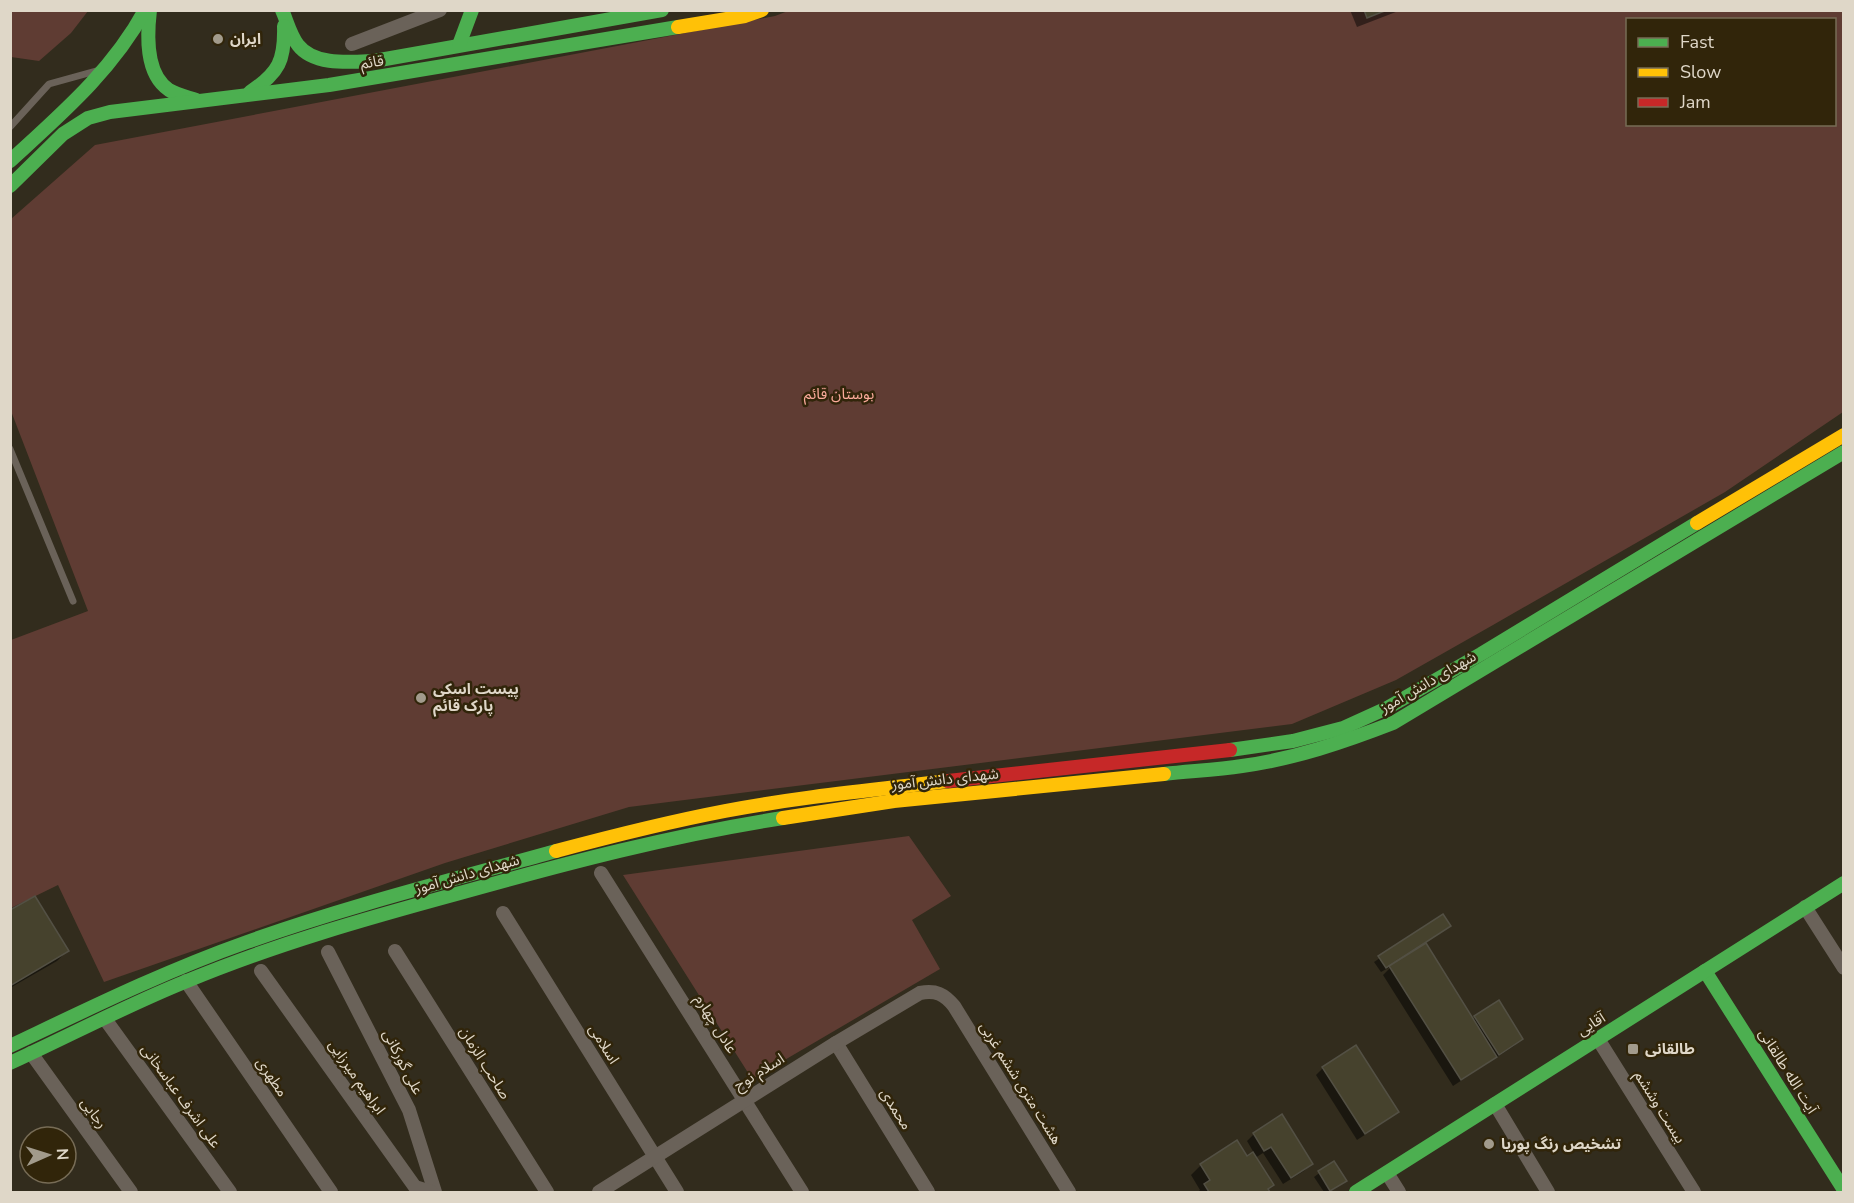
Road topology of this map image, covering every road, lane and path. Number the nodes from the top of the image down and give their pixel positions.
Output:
1 (145, 10) edge
2 (150, 10) edge
3 (440, 10) edge
4 (472, 10) edge
5 (662, 10) edge
6 (762, 10) edge
7 (283, 13) edge
8 (352, 44) dead end
9 (459, 45) junction
10 (104, 69) junction
11 (246, 95) junction
12 (199, 101) junction
13 (10, 116) edge
14 (13, 124) edge
15 (10, 161) edge
16 (10, 186) edge
17 (1844, 435) edge
18 (10, 449) edge
19 (1844, 452) edge
20 (73, 600) dead end
21 (601, 873) dead end
22 (1844, 883) edge
23 (1805, 907) junction
24 (503, 913) dead end
25 (395, 951) dead end
26 (328, 952) dead end
27 (1844, 968) edge
28 (261, 971) dead end
29 (1705, 971) junction
30 (184, 974) junction
31 (941, 993) joint
32 (105, 1019) junction
33 (1598, 1039) junction
34 (836, 1044) junction
35 (10, 1046) edge
36 (31, 1053) junction
37 (10, 1063) edge
38 (746, 1100) junction
39 (1495, 1104) junction
40 (655, 1157) junction
41 (1387, 1173) junction
42 (1844, 1190) edge
43 (131, 1192) edge
44 (230, 1192) edge
45 (331, 1192) edge
46 (433, 1192) edge
47 (547, 1192) edge
48 (599, 1192) edge
49 (677, 1192) edge
50 (802, 1192) edge
51 (928, 1192) edge
52 (1069, 1192) edge
53 (1356, 1192) edge
54 (1399, 1192) edge
55 (1548, 1192) edge
56 (1694, 1192) edge

1 - 10 main road
2 - 12 main road
3 - 8 street
4 - 9 main road
5 - 9 main road, قائم
6 - 11 main road, قائم
7 - 9 main road, قائم
7 - 11 main road
10 - 14 lane
10 - 15 main road
11 - 12 main road, قائم
12 - 16 main road, قائم
13 - 14 lane
17 - 30 main road
18 - 20 lane
19 - 30 main road, شهدای دانش آموز
21 - 38 street, عادل چهارم
22 - 23 main road, آقایی
23 - 27 street
23 - 29 main road, آقایی
24 - 40 street, اسلامی
25 - 47 street, صاحب الزمان
26 - 46 street, علی گورکانی
28 - 46 street, ابراهیم میرزایی
29 - 33 main road, آقایی
29 - 42 main road, آیت الله طالقانی
30 - 32 main road, شهدای دانش آموز
30 - 35 main road
30 - 45 street, مطهری
31 - 34 street, اسلام نوح
31 - 52 street, هشت متری ششم غربی
32 - 36 main road, شهدای دانش آموز
32 - 44 street, علی اشرف عباسخانی
33 - 39 main road, آقایی
33 - 56 street, بیست وششم
34 - 38 street, اسلام نوح
34 - 51 street, محمدی
36 - 37 main road, شهدای دانش آموز
36 - 43 street, رجایی
38 - 40 street, اسلام نوح
38 - 50 street, عادل چهارم
39 - 41 main road, آقایی
39 - 55 street
40 - 48 street, اسلام نوح
40 - 49 street, اسلامی
41 - 53 main road, آقایی
41 - 54 street

